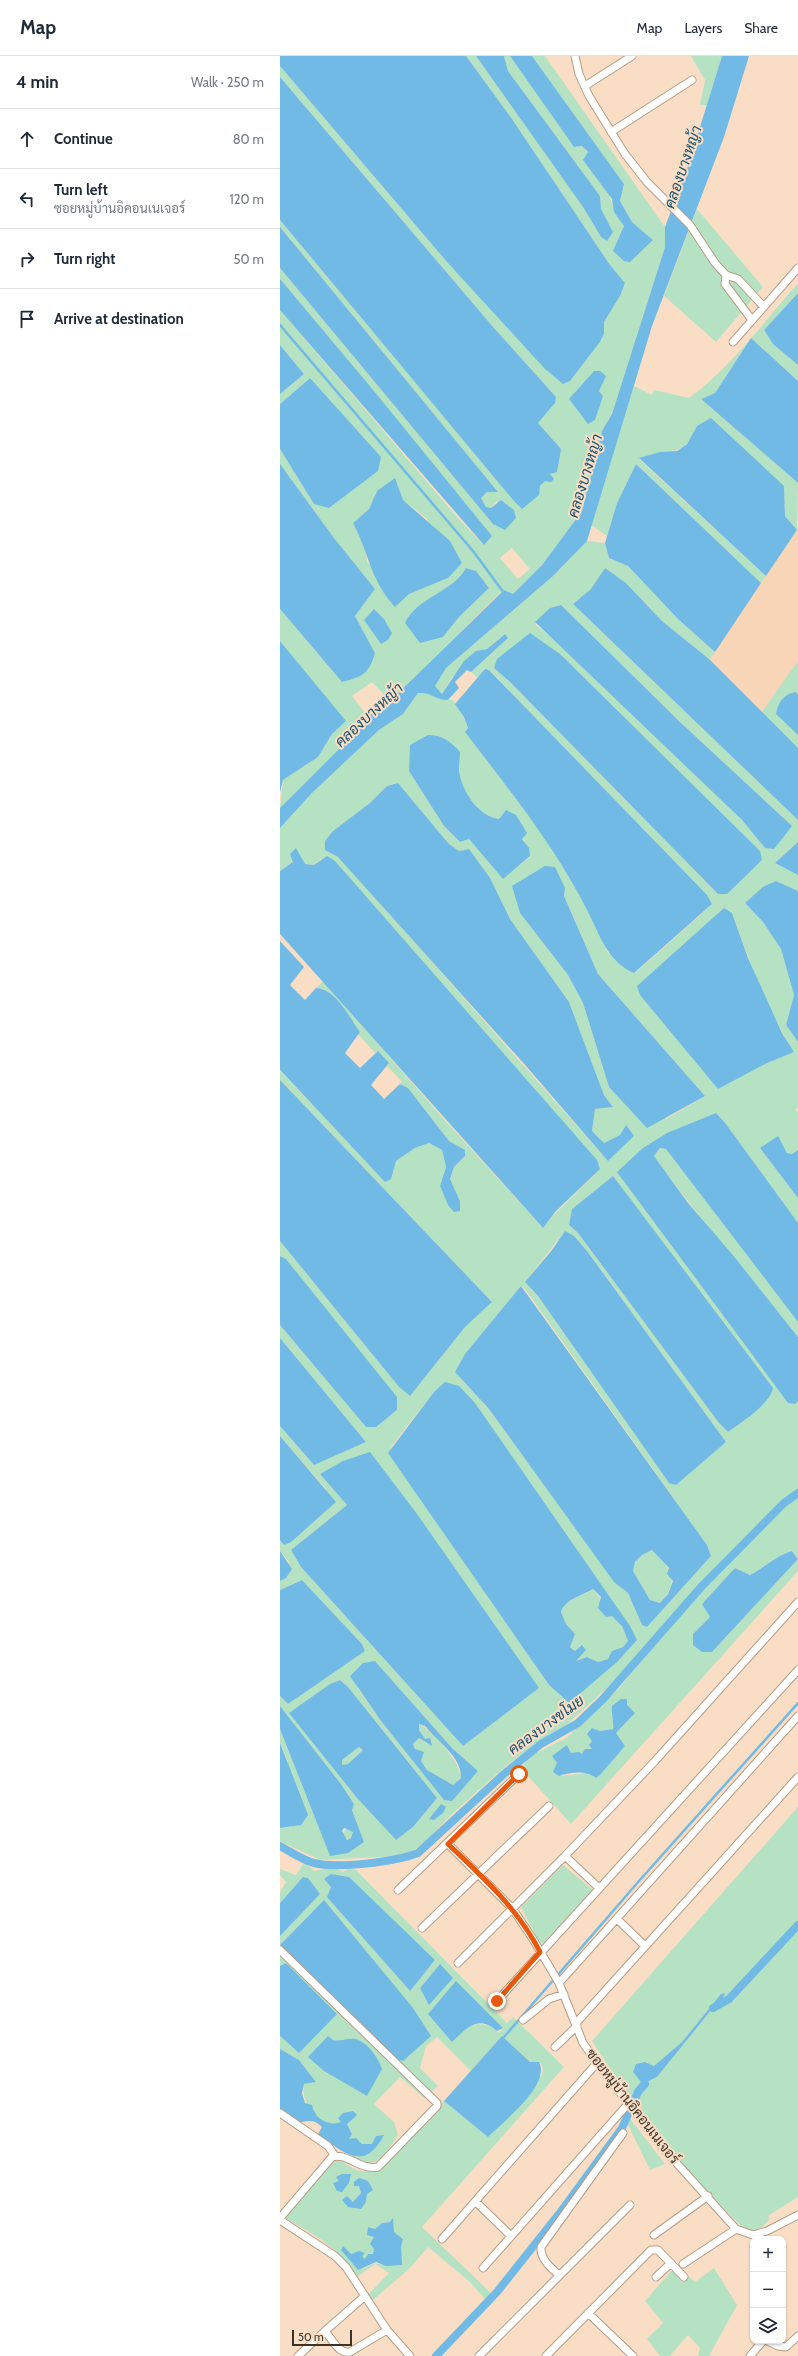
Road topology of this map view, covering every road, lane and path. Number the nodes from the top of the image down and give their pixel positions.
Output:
1 (575, 56) edge
2 (632, 56) edge
3 (692, 80) dead end
4 (585, 86) junction
5 (611, 132) junction
6 (798, 268) edge
7 (726, 275) junction
8 (764, 307) junction
9 (752, 320) junction
10 (733, 342) dead end
11 (798, 1602) edge
12 (798, 1670) edge
13 (798, 1716) edge
14 (519, 1774) dead end
15 (798, 1776) edge
16 (550, 1806) dead end
17 (448, 1844) junction
18 (565, 1856) junction
19 (480, 1874) junction
20 (599, 1888) junction
21 (398, 1890) dead end
22 (512, 1908) junction
23 (617, 1919) junction
24 (422, 1928) dead end
25 (645, 1946) junction
26 (280, 1950) edge
27 (540, 1952) junction
28 (458, 1963) dead end
29 (556, 1979) junction
30 (564, 1994) junction
31 (497, 2001) dead end
32 (523, 2020) dead end
33 (577, 2024) junction
34 (555, 2047) dead end
35 (597, 2064) junction
36 (628, 2104) junction
37 (280, 2113) edge
38 (623, 2133) dead end
39 (335, 2156) junction
40 (708, 2196) junction
41 (476, 2202) junction
42 (630, 2204) dead end
43 (798, 2215) edge
44 (280, 2219) edge
45 (736, 2229) junction
46 (654, 2235) dead end
47 (511, 2236) junction
48 (442, 2239) dead end
49 (671, 2263) junction
50 (684, 2264) dead end
51 (483, 2268) dead end
52 (559, 2276) junction
53 (656, 2277) dead end
54 (684, 2277) dead end
55 (365, 2296) junction
56 (588, 2313) junction
57 (387, 2330) junction
58 (325, 2331) junction
59 (798, 2336) edge
60 (760, 2344) edge
61 (774, 2344) edge
62 (298, 2356) edge
63 (410, 2356) edge
64 (479, 2356) edge
65 (546, 2356) edge
66 (633, 2356) edge
67 (750, 2356) edge

1 - 4 street
2 - 4 street
3 - 5 street
4 - 5 street
5 - 7 street
6 - 8 street
7 - 8 street
7 - 9 street
8 - 9 street
9 - 10 street
11 - 18 street
12 - 20 street
13 - 23 street
14 - 17 street
15 - 25 street
16 - 19 street
17 - 19 street, ซอยหมู่บ้านอิคอนเนเจอร์
17 - 21 street
18 - 20 street
18 - 22 street
19 - 22 street, ซอยหมู่บ้านอิคอนเนเจอร์
19 - 24 street
20 - 27 street
22 - 27 street, ซอยหมู่บ้านอิคอนเนเจอร์
22 - 28 street
23 - 25 street
23 - 29 street
25 - 33 street
26 - 39 street
27 - 29 street, ซอยหมู่บ้านอิคอนเนเจอร์
27 - 31 street
29 - 30 street, ซอยหมู่บ้านอิคอนเนเจอร์
30 - 32 street
30 - 33 street, ซอยหมู่บ้านอิคอนเนเจอร์
33 - 34 street
33 - 35 street, ซอยหมู่บ้านอิคอนเนเจอร์
35 - 36 street, ซอยหมู่บ้านอิคอนเนเจอร์
35 - 41 street
36 - 40 street, ซอยหมู่บ้านอิคอนเนเจอร์
36 - 47 street
37 - 39 street
38 - 52 street
39 - 44 street
40 - 45 street, ซอยหมู่บ้านอิคอนเนเจอร์
40 - 46 street
41 - 47 street
41 - 48 street
42 - 52 street
43 - 45 street
44 - 55 street
45 - 50 street
47 - 51 street
49 - 53 street
49 - 54 street
49 - 56 street
52 - 64 street
55 - 57 street
55 - 58 street
56 - 65 street
56 - 66 street
57 - 58 street
57 - 63 street
58 - 62 street
59 - 61 street
60 - 67 street

